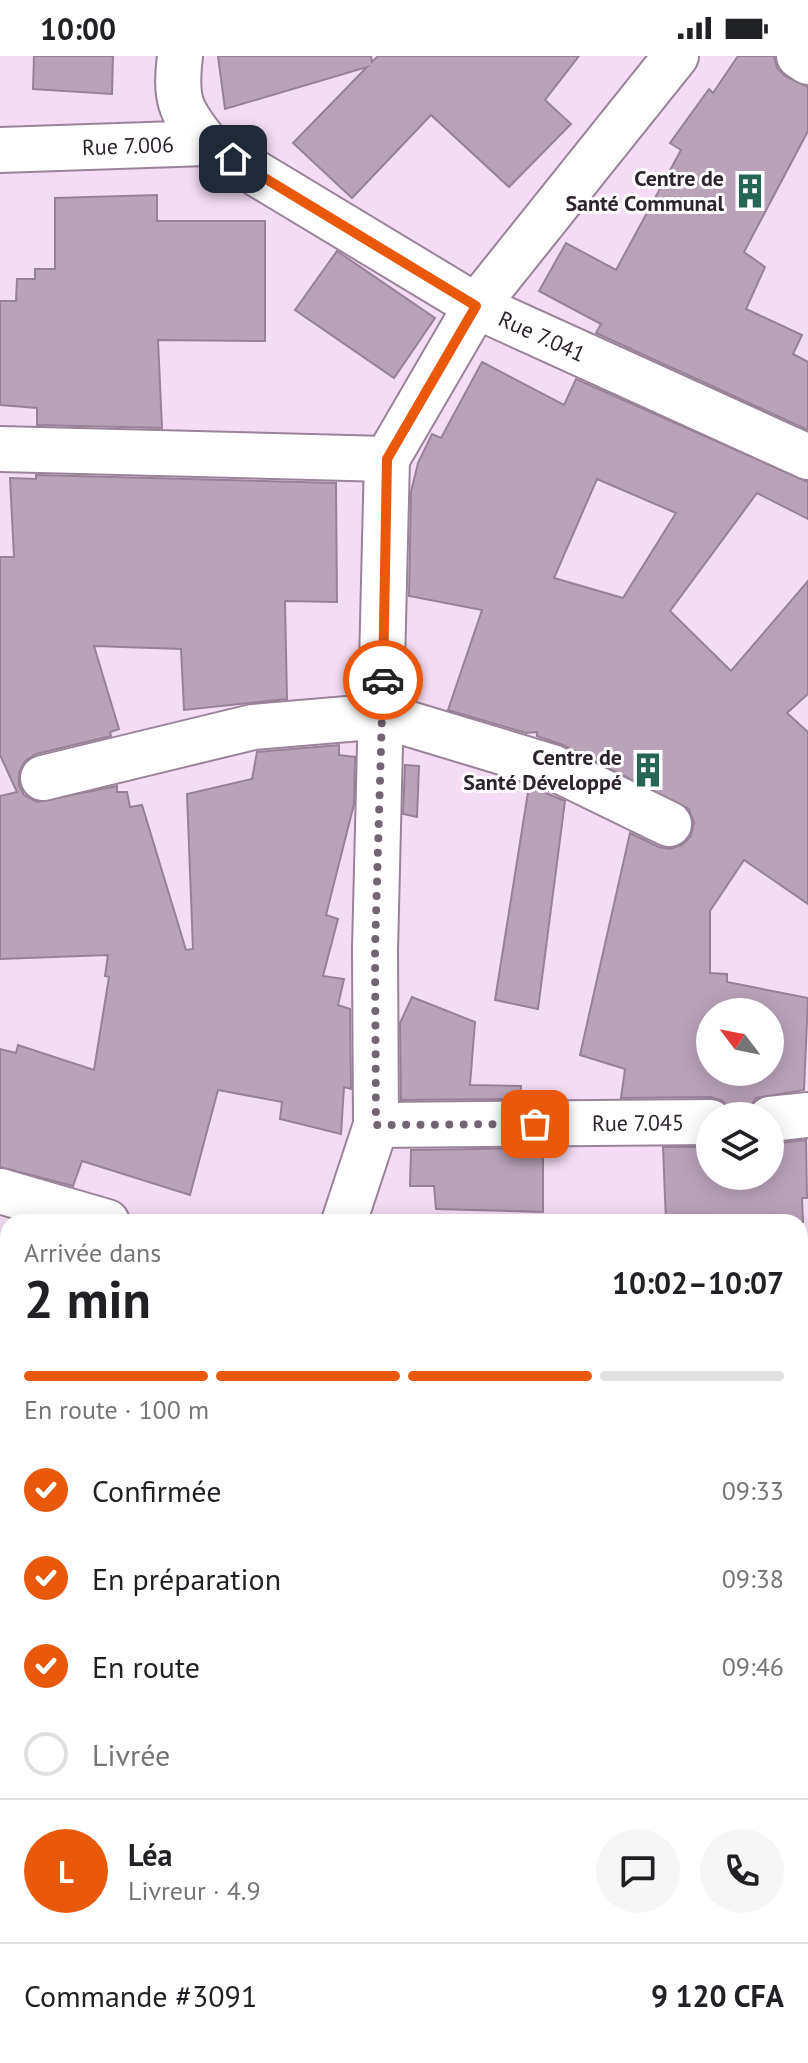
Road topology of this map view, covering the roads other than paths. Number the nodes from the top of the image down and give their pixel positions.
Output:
1 (180, 56) edge
2 (676, 56) edge
3 (799, 56) edge
4 (808, 62) edge
5 (206, 143) junction
6 (0, 150) edge
7 (476, 306) junction
8 (0, 449) edge
9 (808, 457) edge
10 (387, 459) junction
11 (383, 716) junction
12 (43, 778) dead end
13 (669, 824) dead end
14 (808, 1115) edge
15 (784, 1118) edge
16 (696, 1122) edge
17 (376, 1125) junction
18 (0, 1191) edge
19 (79, 1214) edge
20 (347, 1214) edge

1 - 5 street, Rue 7.006
2 - 7 street
3 - 4 street
5 - 6 street, Rue 7.006
5 - 7 street, Rue 7.041
7 - 9 street, Rue 7.041
7 - 10 street
8 - 10 street
10 - 11 street
11 - 12 street
11 - 13 street
11 - 17 street
14 - 15 street
16 - 17 street, Rue 7.045
17 - 20 street
18 - 19 street

